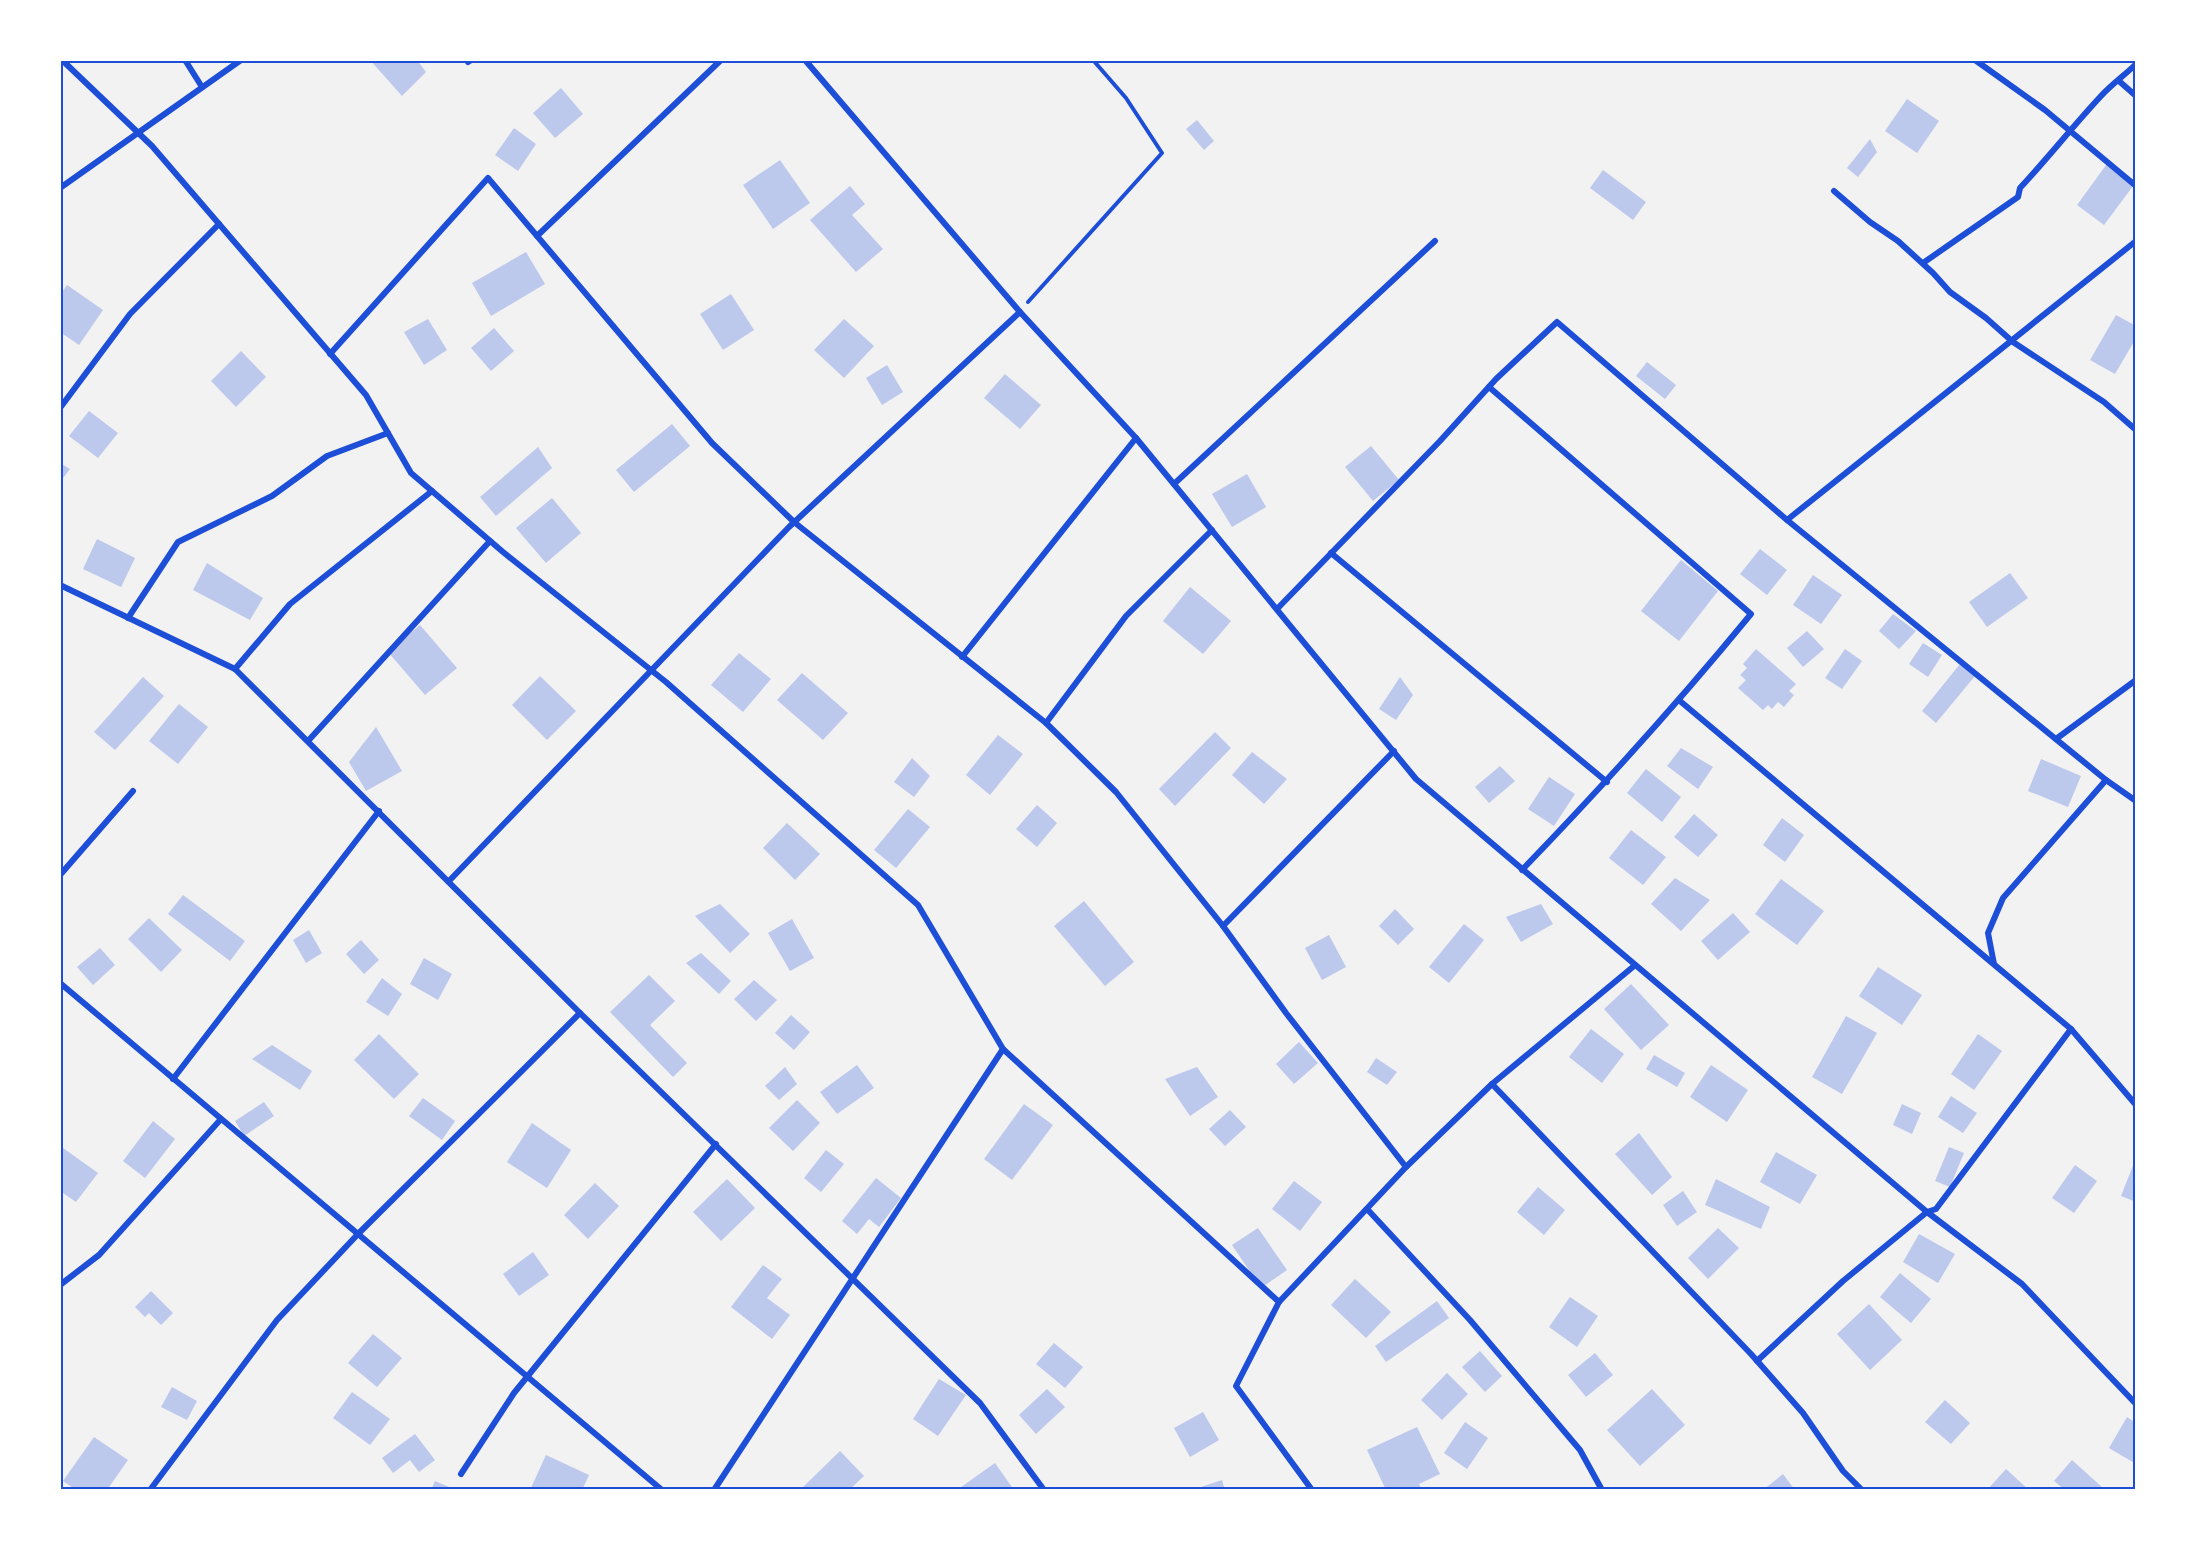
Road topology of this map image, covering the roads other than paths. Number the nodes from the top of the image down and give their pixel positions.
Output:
1 (62, 60) edge
2 (185, 60) edge
3 (241, 60) edge
4 (721, 60) edge
5 (805, 60) edge
6 (1975, 60) edge
7 (2136, 64) edge
8 (2119, 81) junction
9 (202, 87) junction
10 (2136, 96) edge
11 (2070, 129) junction
12 (138, 133) junction
13 (2136, 186) edge
14 (60, 188) edge
15 (1834, 191) dead end
16 (219, 224) junction
17 (537, 236) junction
18 (1436, 240) dead end
19 (2136, 241) edge
20 (1923, 263) junction
21 (1020, 312) junction
22 (2013, 342) junction
23 (330, 354) junction
24 (1489, 387) junction
25 (60, 408) edge
26 (2136, 430) edge
27 (388, 433) junction
28 (1136, 438) junction
29 (1174, 484) junction
30 (432, 491) junction
31 (1787, 520) junction
32 (794, 522) junction
33 (1212, 530) junction
34 (490, 541) junction
35 (1331, 553) junction
36 (61, 588) edge
37 (1277, 609) junction
38 (128, 618) junction
39 (962, 657) junction
40 (235, 669) junction
41 (651, 670) junction
42 (2136, 680) edge
43 (1680, 701) junction
44 (1046, 723) junction
45 (2056, 739) junction
46 (308, 741) junction
47 (1394, 751) junction
48 (2106, 780) junction
49 (1607, 782) junction
50 (133, 791) dead end
51 (2136, 801) edge
52 (379, 811) junction
53 (1522, 870) junction
54 (60, 875) edge
55 (450, 880) junction
56 (1223, 926) junction
57 (1994, 964) junction
58 (1634, 966) junction
59 (60, 983) edge
60 (580, 1012) junction
61 (2071, 1029) junction
62 (1003, 1049) junction
63 (173, 1079) junction
64 (1492, 1084) junction
65 (2136, 1105) edge
66 (221, 1119) junction
67 (716, 1144) junction
68 (1406, 1167) junction
69 (1368, 1210) junction
70 (1927, 1212) junction
71 (358, 1234) junction
72 (851, 1278) junction
73 (60, 1285) edge
74 (1279, 1302) junction
75 (1757, 1360) junction
76 (528, 1377) junction
77 (2136, 1404) edge
78 (461, 1474) dead end
79 (150, 1490) edge
80 (662, 1490) edge
81 (714, 1490) edge
82 (1044, 1490) edge
83 (1312, 1490) edge
84 (1602, 1490) edge
85 (1862, 1490) edge

1 - 12 street
2 - 9 street
3 - 9 street
4 - 17 street
5 - 21 street
6 - 11 street
7 - 8 street
8 - 10 street
8 - 11 street
9 - 12 street
11 - 13 street
11 - 20 street
12 - 14 street
12 - 16 street
15 - 20 street
16 - 23 street
16 - 25 street
17 - 23 street
17 - 32 street
18 - 29 street
19 - 22 street
20 - 22 street
21 - 28 street
21 - 32 street
22 - 26 street
22 - 31 street
23 - 27 street
24 - 31 street
24 - 35 street
24 - 43 street
27 - 30 street
27 - 38 street
28 - 29 street
28 - 39 street
29 - 33 street
30 - 34 street
30 - 40 street
31 - 45 street
32 - 39 street
32 - 41 street
33 - 37 street
33 - 44 street
34 - 41 street
34 - 46 street
35 - 37 street
35 - 49 street
36 - 38 street
37 - 47 street
38 - 40 street
39 - 44 street
40 - 46 street
41 - 55 street
41 - 62 street
42 - 45 street
43 - 49 street
43 - 57 street
44 - 56 street
45 - 48 street
46 - 52 street
47 - 53 street
47 - 56 street
48 - 51 street
48 - 57 street
49 - 53 street
50 - 54 street
52 - 55 street
52 - 63 street
53 - 58 street
55 - 60 street
56 - 68 street
57 - 61 street
58 - 64 street
58 - 70 street
59 - 63 street
60 - 67 street
60 - 71 street
61 - 65 street
61 - 70 street
62 - 72 street
62 - 74 street
63 - 66 street
64 - 68 street
64 - 75 street
66 - 71 street
66 - 73 street
67 - 72 street
67 - 76 street
68 - 69 street
69 - 74 street
69 - 84 street
70 - 75 street
70 - 77 street
71 - 76 street
71 - 79 street
72 - 81 street
72 - 82 street
74 - 83 street
75 - 85 street
76 - 78 street
76 - 80 street

